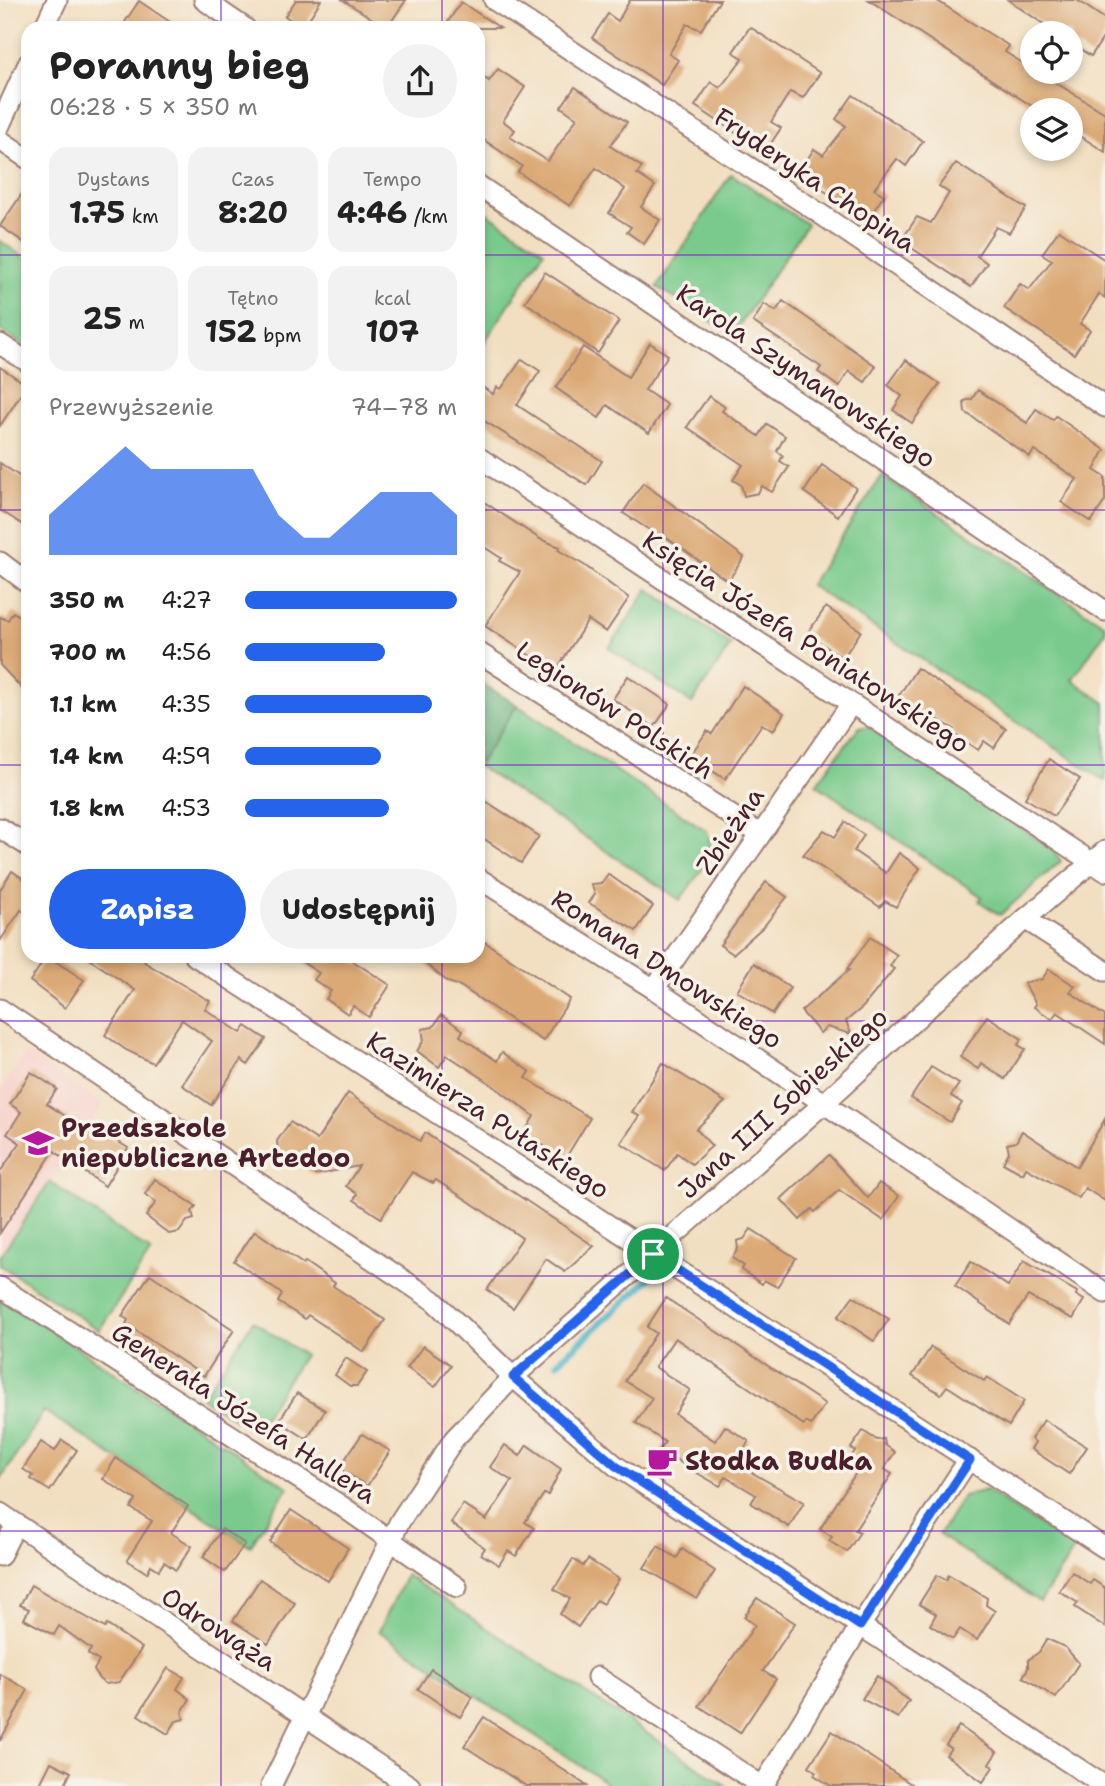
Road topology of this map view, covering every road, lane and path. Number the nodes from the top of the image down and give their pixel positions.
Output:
1 (57, 0) edge
2 (204, 0) edge
3 (494, 0) edge
4 (47, 21) edge
5 (235, 21) edge
6 (21, 79) edge
7 (0, 125) edge
8 (0, 140) edge
9 (21, 154) edge
10 (485, 191) edge
11 (0, 344) edge
12 (21, 358) edge
13 (1105, 407) edge
14 (485, 462) edge
15 (0, 562) edge
16 (21, 578) edge
17 (1105, 611) edge
18 (485, 657) edge
19 (851, 704) junction
20 (0, 828) edge
21 (760, 834) junction
22 (21, 842) edge
23 (1101, 862) edge
24 (485, 882) edge
25 (1025, 919) junction
26 (206, 963) edge
27 (1105, 971) edge
28 (654, 989) junction
29 (0, 1009) edge
30 (822, 1105) junction
31 (653, 1254) junction
32 (0, 1287) edge
33 (1105, 1293) edge
34 (513, 1377) junction
35 (970, 1460) junction
36 (8, 1518) edge
37 (390, 1540) junction
38 (1105, 1548) edge
39 (0, 1556) edge
40 (457, 1587) dead end
41 (860, 1626) junction
42 (597, 1677) dead end
43 (305, 1717) junction
44 (271, 1786) edge
45 (411, 1786) edge
46 (762, 1786) edge
47 (1104, 1786) edge

1 - 4 street
2 - 5 street
3 - 13 street, Fryderyka Chopina
6 - 7 street
8 - 9 street
10 - 17 street, Karola Szymanowskiego
11 - 12 street
14 - 19 street, Księcia Józefa Poniatowskiego
15 - 16 street
18 - 21 street, Legionów Polskich
19 - 21 street, Zbieżna
19 - 23 street, Księcia Józefa Poniatowskiego
20 - 22 street
21 - 28 street, Zbieżna
23 - 25 street, Jana III Sobieskiego
24 - 28 street, Romana Dmowskiego
25 - 27 street
25 - 30 street, Jana III Sobieskiego
26 - 31 street, Kazimierza Pułaskiego
28 - 30 street, Romana Dmowskiego
29 - 34 street
30 - 31 street, Jana III Sobieskiego
30 - 33 street, Romana Dmowskiego
31 - 34 street, Jana III Sobieskiego
31 - 35 street, Kazimierza Pułaskiego
32 - 37 street, Generała Józefa Hallera
34 - 37 street, Jana III Sobieskiego
34 - 41 street
35 - 38 street, Kazimierza Pułaskiego
35 - 41 street
36 - 39 street
36 - 43 street, Odrowąża
37 - 40 street, Generała Józefa Hallera
37 - 43 street, Jana III Sobieskiego
41 - 46 street
41 - 47 street
42 - 46 street
43 - 44 street, Jana III Sobieskiego
43 - 45 street, Odrowąża

